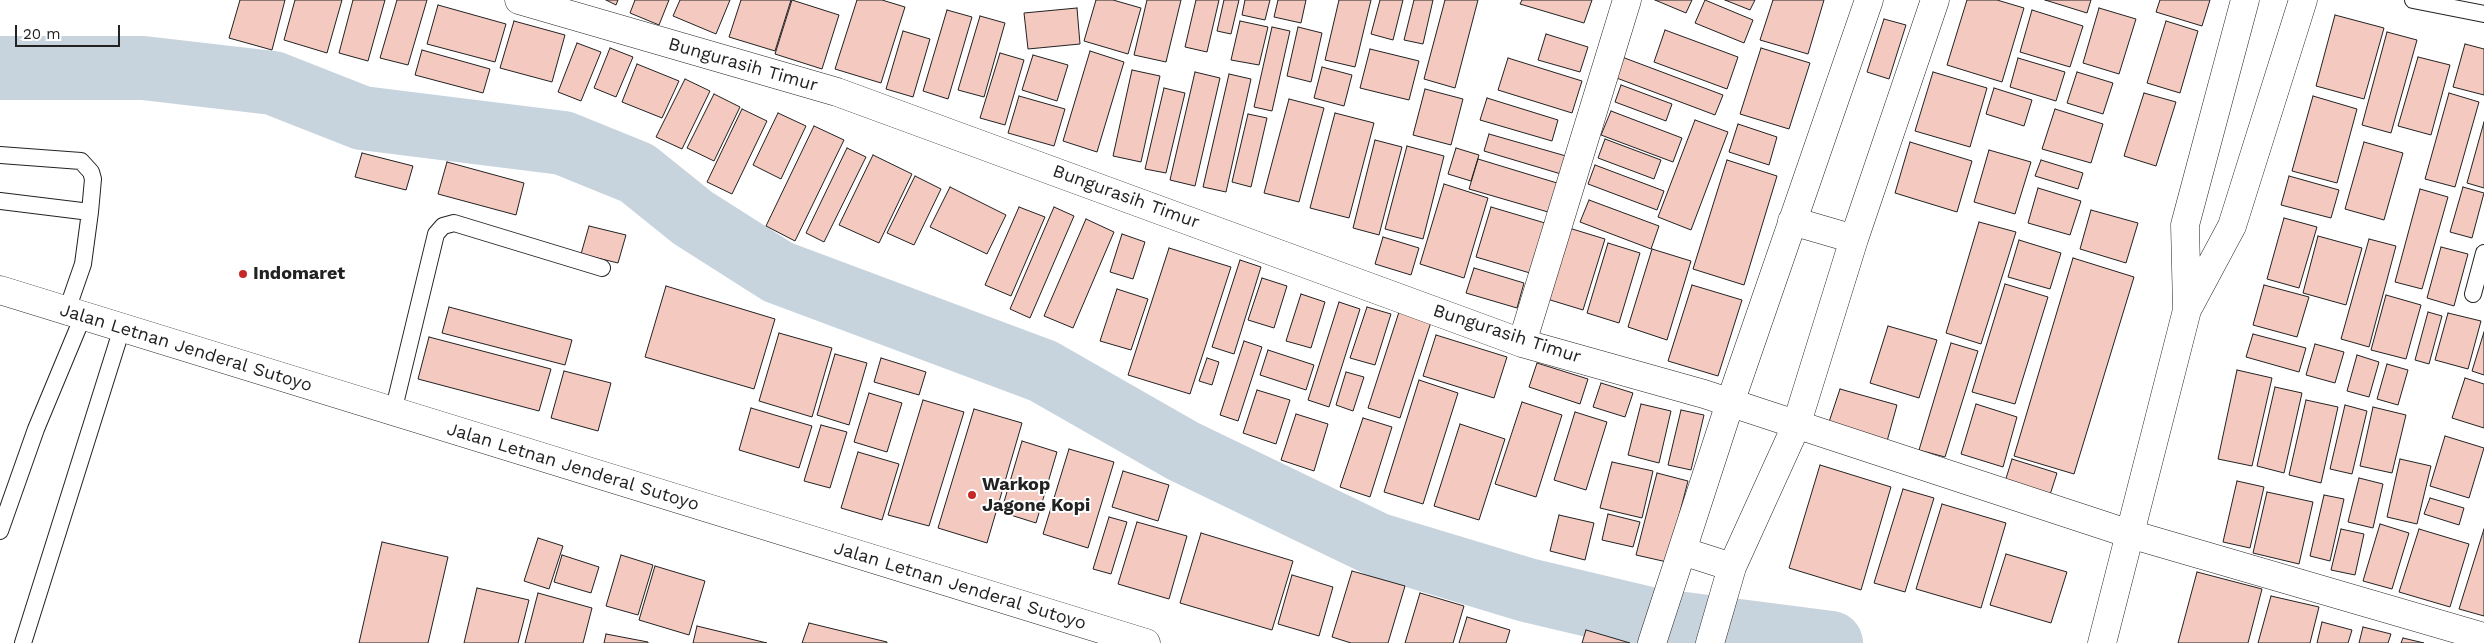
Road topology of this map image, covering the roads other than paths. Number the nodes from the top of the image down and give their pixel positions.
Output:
1 (519, 0) edge
2 (1627, 0) edge
3 (1869, 0) edge
4 (1935, 0) edge
5 (2245, 0) edge
6 (2303, 0) edge
7 (2412, 0) edge
8 (2484, 14) edge
9 (0, 155) edge
10 (0, 201) edge
11 (90, 212) junction
12 (1792, 220) junction
13 (1854, 239) junction
14 (2484, 253) edge
15 (602, 268) dead end
16 (0, 290) edge
17 (2473, 294) dead end
18 (2187, 310) junction
19 (75, 313) junction
20 (122, 328) junction
21 (1522, 343) junction
22 (1730, 403) junction
23 (393, 412) junction
24 (1796, 426) junction
25 (0, 531) edge
26 (2130, 534) junction
27 (1682, 551) junction
28 (1732, 566) junction
29 (2484, 638) edge
30 (2102, 642) edge
31 (23, 643) edge
32 (1146, 643) edge
33 (1652, 643) edge
34 (1710, 643) edge

1 - 21 main road, Bungurasih Timur
2 - 21 main road
3 - 12 main road
4 - 13 main road
5 - 18 main road
6 - 18 main road
7 - 8 lane
9 - 11 lane
10 - 11 lane
11 - 19 lane
12 - 13 main road
12 - 22 main road
13 - 24 main road
14 - 17 lane
15 - 23 lane
16 - 19 main road, Jalan Letnan Jenderal Sutoyo
18 - 26 main road
19 - 20 main road, Jalan Letnan Jenderal Sutoyo
19 - 25 lane
20 - 23 main road, Jalan Letnan Jenderal Sutoyo
20 - 31 lane
21 - 22 main road, Bungurasih Timur
22 - 24 main road, Bungurasih Timur
22 - 27 main road
23 - 32 main road, Jalan Letnan Jenderal Sutoyo
24 - 26 main road, Bungurasih Timur
24 - 28 main road
26 - 29 main road, Bungurasih Timur
26 - 30 main road
27 - 28 main road
27 - 33 main road
28 - 34 main road

